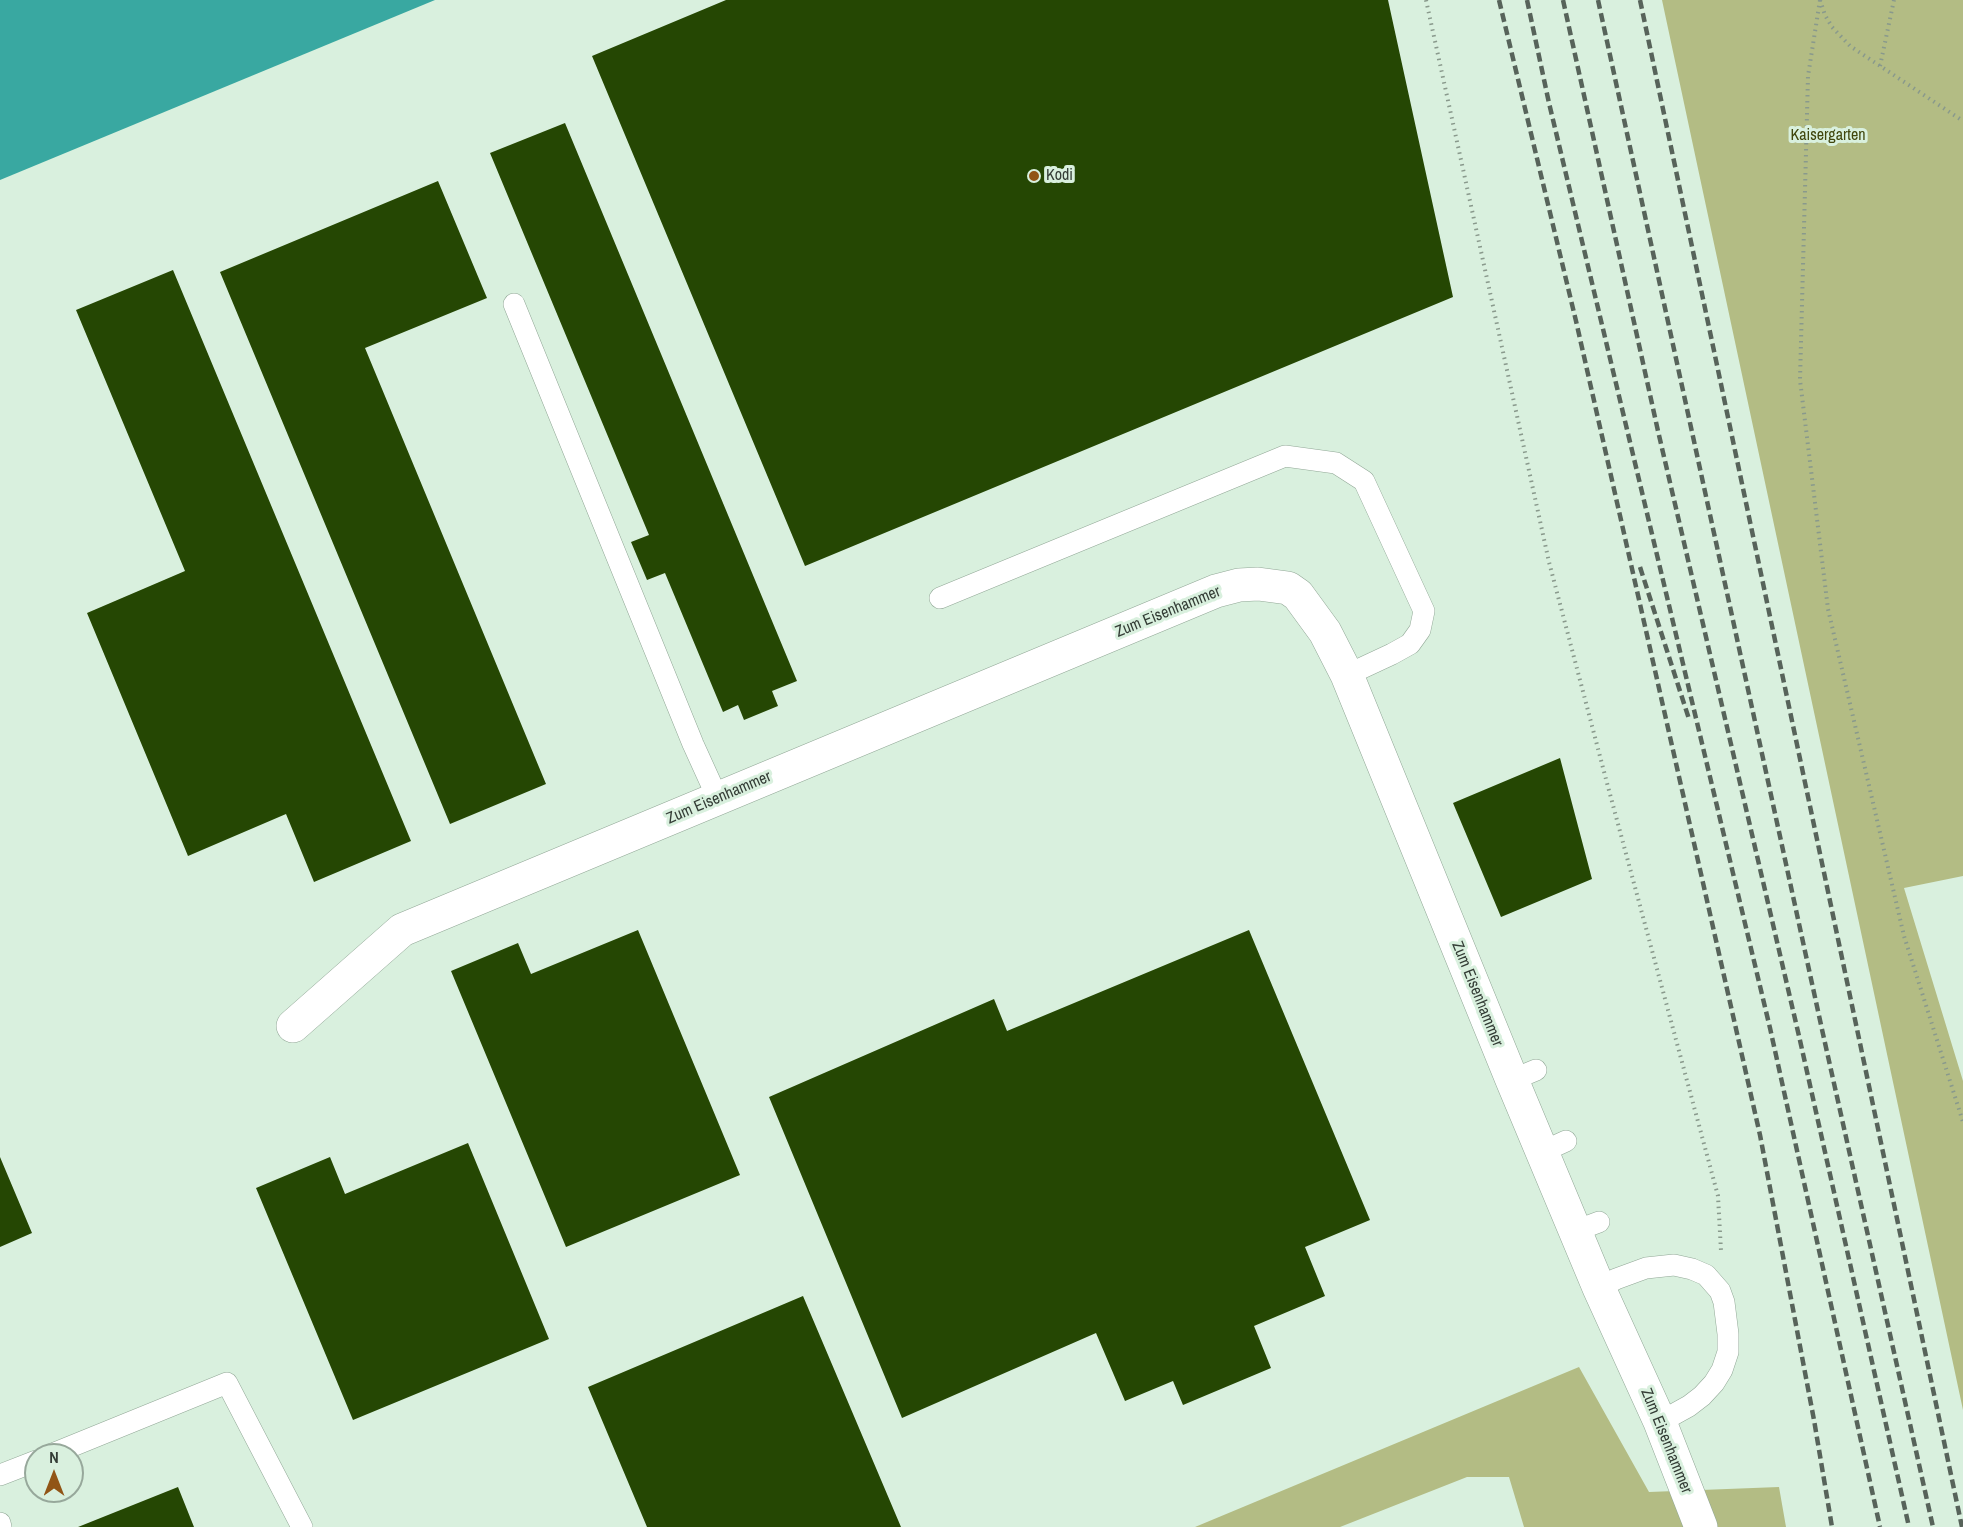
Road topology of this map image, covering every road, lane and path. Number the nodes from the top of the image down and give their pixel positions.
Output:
1 (1426, 0) edge
2 (1820, 0) edge
3 (1894, 0) edge
4 (1880, 67) junction
5 (1963, 121) edge
6 (513, 304) dead end
7 (940, 598) dead end
8 (1347, 675) junction
9 (718, 799) junction
10 (293, 1026) dead end
11 (1963, 1122) edge
12 (1706, 1275) junction
13 (1599, 1288) junction
14 (1660, 1422) junction
15 (80, 1443) edge
16 (24, 1466) edge
17 (0, 1475) edge
18 (302, 1527) edge
19 (1701, 1527) edge

1 - 12 path
2 - 4 path
2 - 11 path
3 - 4 path
4 - 5 path
6 - 9 lane
7 - 8 lane
8 - 9 street, Zum Eisenhammer
8 - 13 street, Zum Eisenhammer
9 - 10 street, Zum Eisenhammer
12 - 13 lane
12 - 14 lane
13 - 14 street, Zum Eisenhammer
14 - 19 street, Zum Eisenhammer
15 - 18 lane
16 - 17 lane

